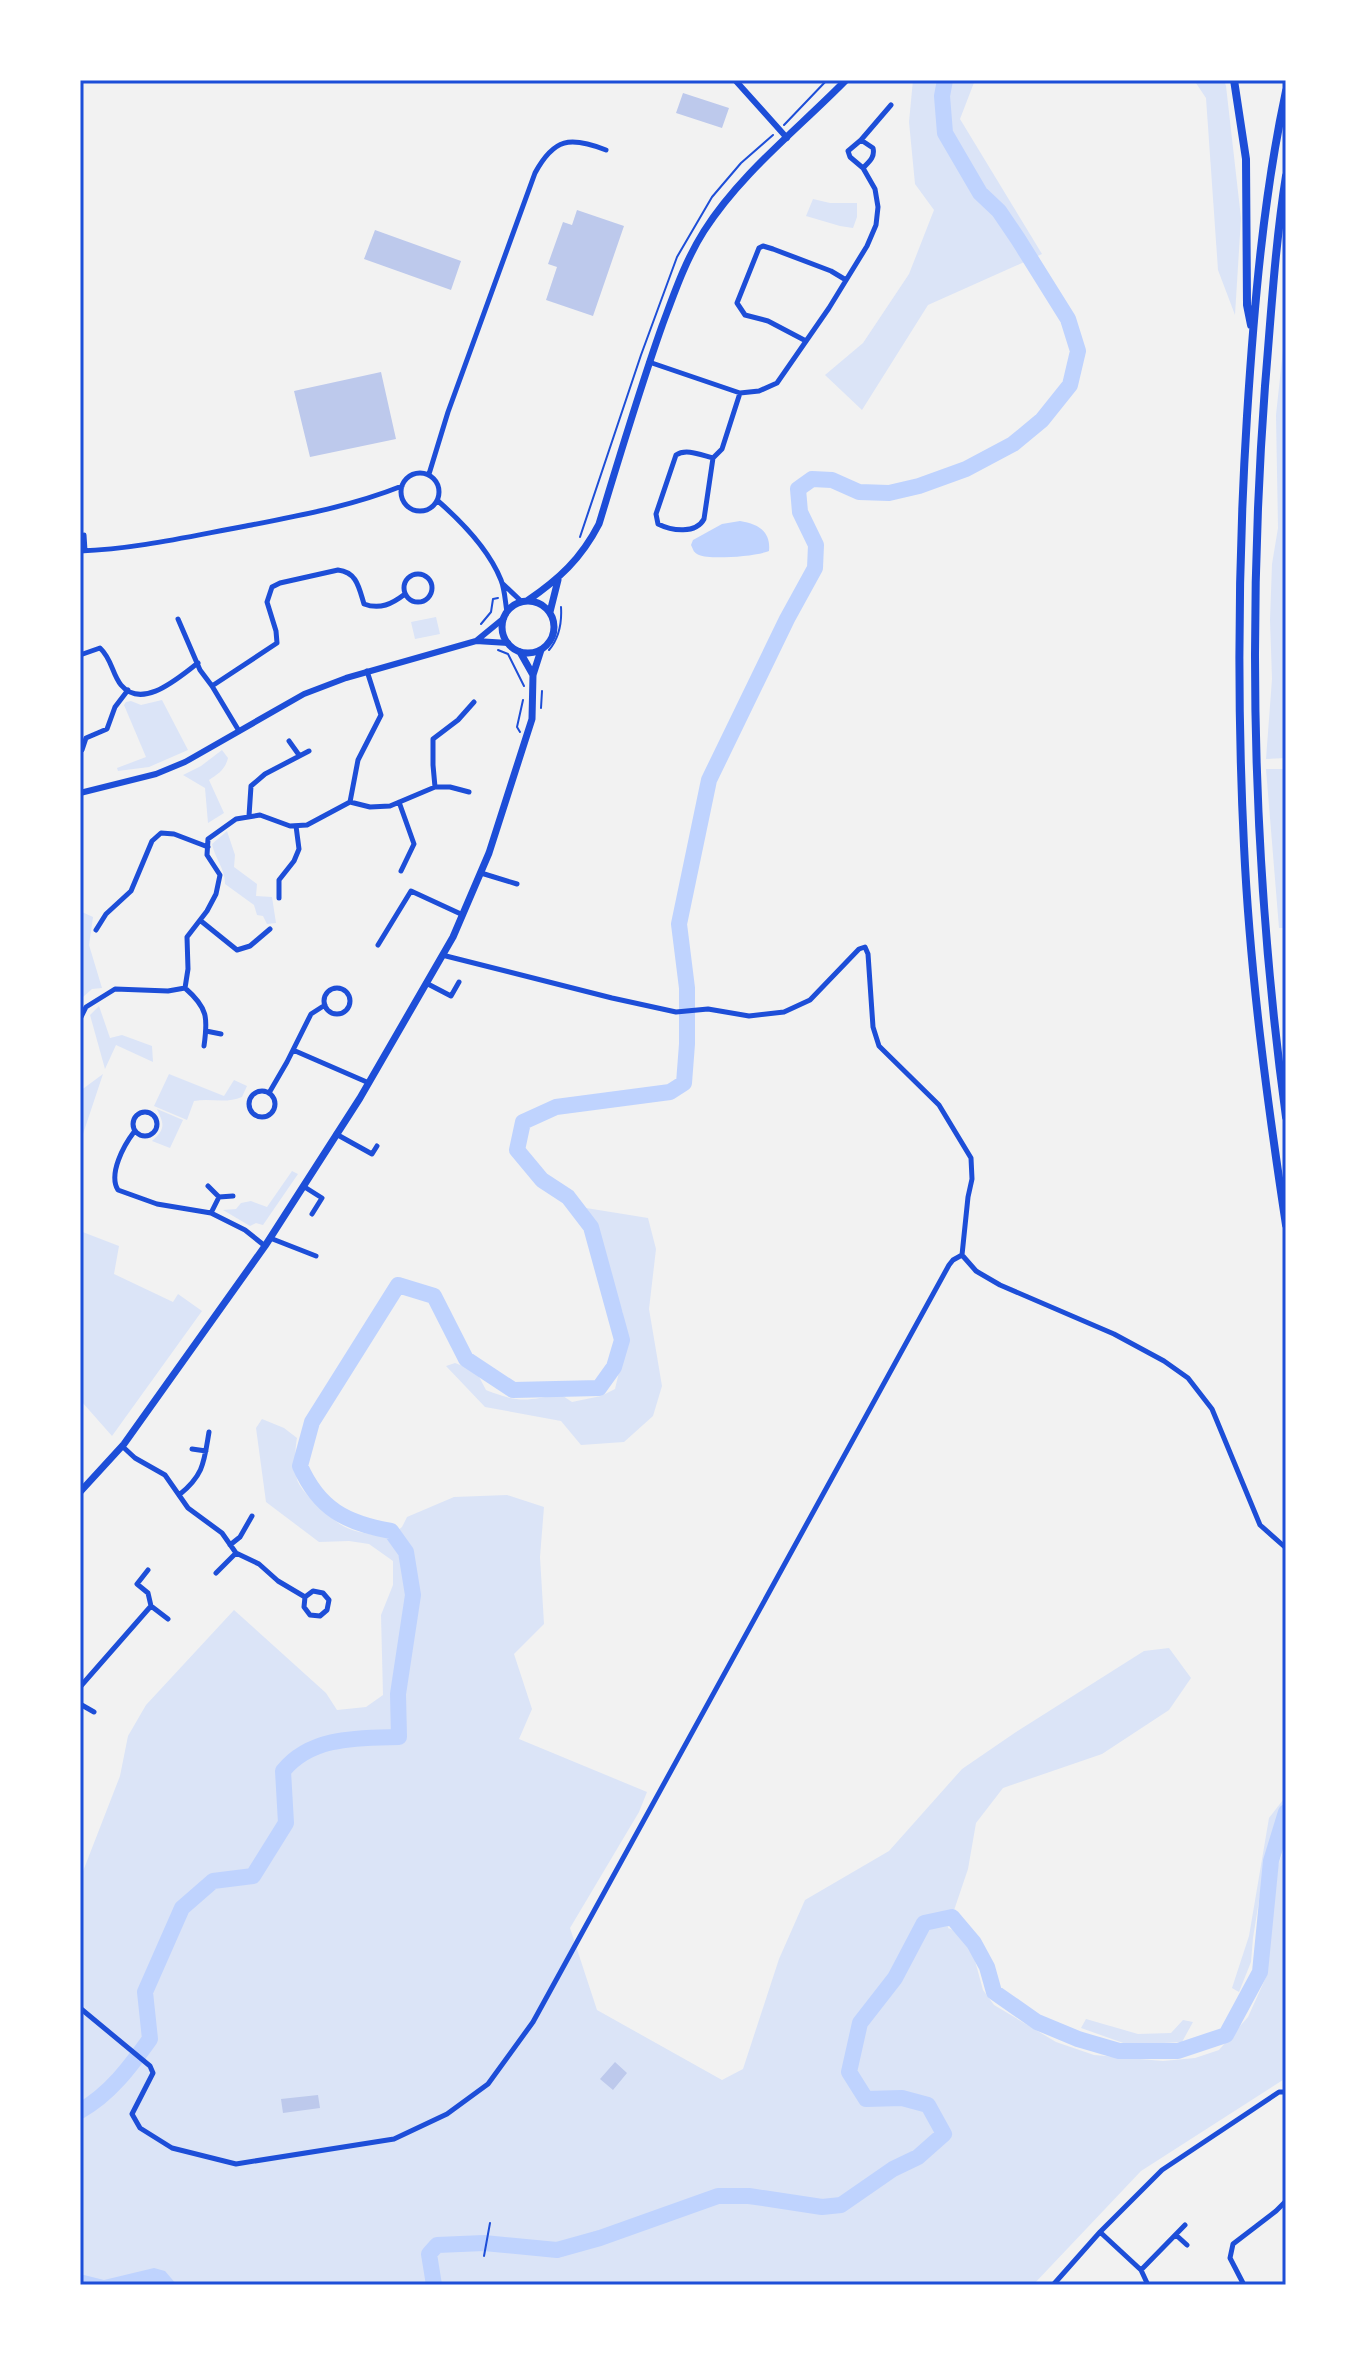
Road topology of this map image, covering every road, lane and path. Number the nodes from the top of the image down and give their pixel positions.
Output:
1 (735, 80) edge
2 (846, 80) edge
3 (1234, 80) edge
4 (1286, 91) edge
5 (891, 105) dead end
6 (787, 138) junction
7 (861, 140) junction
8 (606, 150) dead end
9 (863, 168) junction
10 (1286, 176) edge
11 (846, 280) junction
12 (1253, 334) junction
13 (806, 341) junction
14 (649, 362) junction
15 (740, 393) junction
16 (713, 458) junction
17 (429, 474) junction
18 (402, 486) junction
19 (438, 501) junction
20 (84, 535) dead end
21 (82, 551) edge
22 (558, 580) junction
23 (503, 584) junction
24 (405, 594) junction
25 (525, 601) junction
26 (550, 612) junction
27 (505, 615) junction
28 (178, 619) dead end
29 (476, 641) junction
30 (508, 643) junction
31 (541, 650) junction
32 (520, 652) junction
33 (80, 655) edge
34 (198, 663) junction
35 (367, 671) junction
36 (533, 675) junction
37 (212, 686) junction
38 (128, 690) junction
39 (474, 702) dead end
40 (239, 731) junction
41 (83, 736) edge
42 (289, 741) dead end
43 (82, 750) dead end
44 (309, 751) dead end
45 (299, 755) junction
46 (435, 787) junction
47 (469, 792) dead end
48 (80, 793) edge
49 (350, 802) junction
50 (399, 802) junction
51 (249, 817) junction
52 (296, 826) junction
53 (208, 847) junction
54 (401, 871) dead end
55 (481, 873) junction
56 (517, 884) dead end
57 (279, 898) dead end
58 (463, 915) junction
59 (200, 920) junction
60 (270, 929) dead end
61 (96, 930) dead end
62 (378, 945) dead end
63 (442, 955) junction
64 (459, 982) dead end
65 (426, 983) junction
66 (185, 988) junction
67 (325, 1005) junction
68 (80, 1019) edge
69 (206, 1031) junction
70 (221, 1034) dead end
71 (204, 1046) dead end
72 (293, 1050) junction
73 (369, 1083) junction
74 (269, 1093) junction
75 (1286, 1117) edge
76 (134, 1132) junction
77 (336, 1134) junction
78 (377, 1146) dead end
79 (208, 1186) dead end
80 (303, 1186) junction
81 (233, 1196) dead end
82 (219, 1197) junction
83 (211, 1213) junction
84 (312, 1214) dead end
85 (1286, 1225) edge
86 (267, 1242) junction
87 (962, 1255) junction
88 (316, 1256) dead end
89 (209, 1432) dead end
90 (122, 1446) junction
91 (192, 1449) dead end
92 (206, 1451) junction
93 (80, 1492) edge
94 (179, 1495) junction
95 (252, 1516) dead end
96 (230, 1545) junction
97 (1286, 1548) edge
98 (236, 1553) junction
99 (148, 1570) dead end
100 (216, 1573) dead end
101 (305, 1597) junction
102 (151, 1606) junction
103 (168, 1619) dead end
104 (80, 1687) edge
105 (80, 1704) edge
106 (94, 1712) dead end
107 (80, 2008) edge
108 (1286, 2092) edge
109 (1286, 2201) edge
110 (490, 2223) dead end
111 (1185, 2225) dead end
112 (1100, 2232) junction
113 (1176, 2235) junction
114 (1187, 2245) dead end
115 (484, 2256) dead end
116 (1141, 2270) junction
117 (1053, 2285) edge
118 (1148, 2285) edge
119 (1244, 2285) edge

1 - 6 street
2 - 6 main road
3 - 12 highway
4 - 12 highway
5 - 7 street
6 - 14 main road
7 - 9 street
7 - 9 street
8 - 17 street
9 - 11 street
10 - 75 highway
11 - 13 street
11 - 13 street
12 - 85 highway
13 - 15 street
14 - 15 street
14 - 22 main road
15 - 16 street
16 - 16 street
17 - 18 street
17 - 19 street
18 - 19 street
18 - 21 street
19 - 23 street
20 - 21 street
22 - 25 main road
22 - 26 main road
23 - 25 street
23 - 27 street
24 - 24 street
24 - 37 street
25 - 26 main road
25 - 27 main road
26 - 31 main road
27 - 29 street
27 - 30 main road
28 - 34 street
29 - 30 street
29 - 35 street
30 - 32 main road
31 - 32 main road
31 - 36 main road
32 - 36 main road
33 - 38 street
34 - 37 street
34 - 38 street
35 - 40 street
35 - 49 street
36 - 55 main road
37 - 40 street
38 - 41 street
39 - 46 street
40 - 48 street
41 - 43 street
42 - 45 street
44 - 45 street
45 - 51 street
46 - 47 street
46 - 50 street
49 - 50 street
49 - 52 street
50 - 54 street
51 - 52 street
51 - 53 street
52 - 57 street
53 - 59 street
53 - 61 street
55 - 56 street
55 - 58 main road
58 - 62 street
58 - 63 main road
59 - 60 street
59 - 66 street
63 - 65 main road
63 - 87 street
64 - 65 street
65 - 73 main road
66 - 68 street
66 - 69 street
67 - 67 street
67 - 72 street
69 - 70 street
69 - 71 street
72 - 73 street
72 - 74 street
73 - 77 main road
74 - 74 street
76 - 76 street
76 - 83 street
77 - 78 street
77 - 80 main road
79 - 82 street
80 - 84 street
80 - 86 main road
81 - 82 street
82 - 83 street
83 - 86 street
86 - 88 street
86 - 90 main road
87 - 97 street
87 - 107 street
89 - 92 street
90 - 93 main road
90 - 94 street
91 - 92 street
92 - 94 street
94 - 96 street
95 - 96 street
96 - 98 street
98 - 100 street
98 - 101 street
99 - 102 street
101 - 101 street
102 - 103 street
102 - 104 street
105 - 106 street
108 - 112 street
109 - 119 street
110 - 115 path
111 - 113 street
112 - 116 street
112 - 117 street
113 - 114 street
113 - 116 street
116 - 118 street

